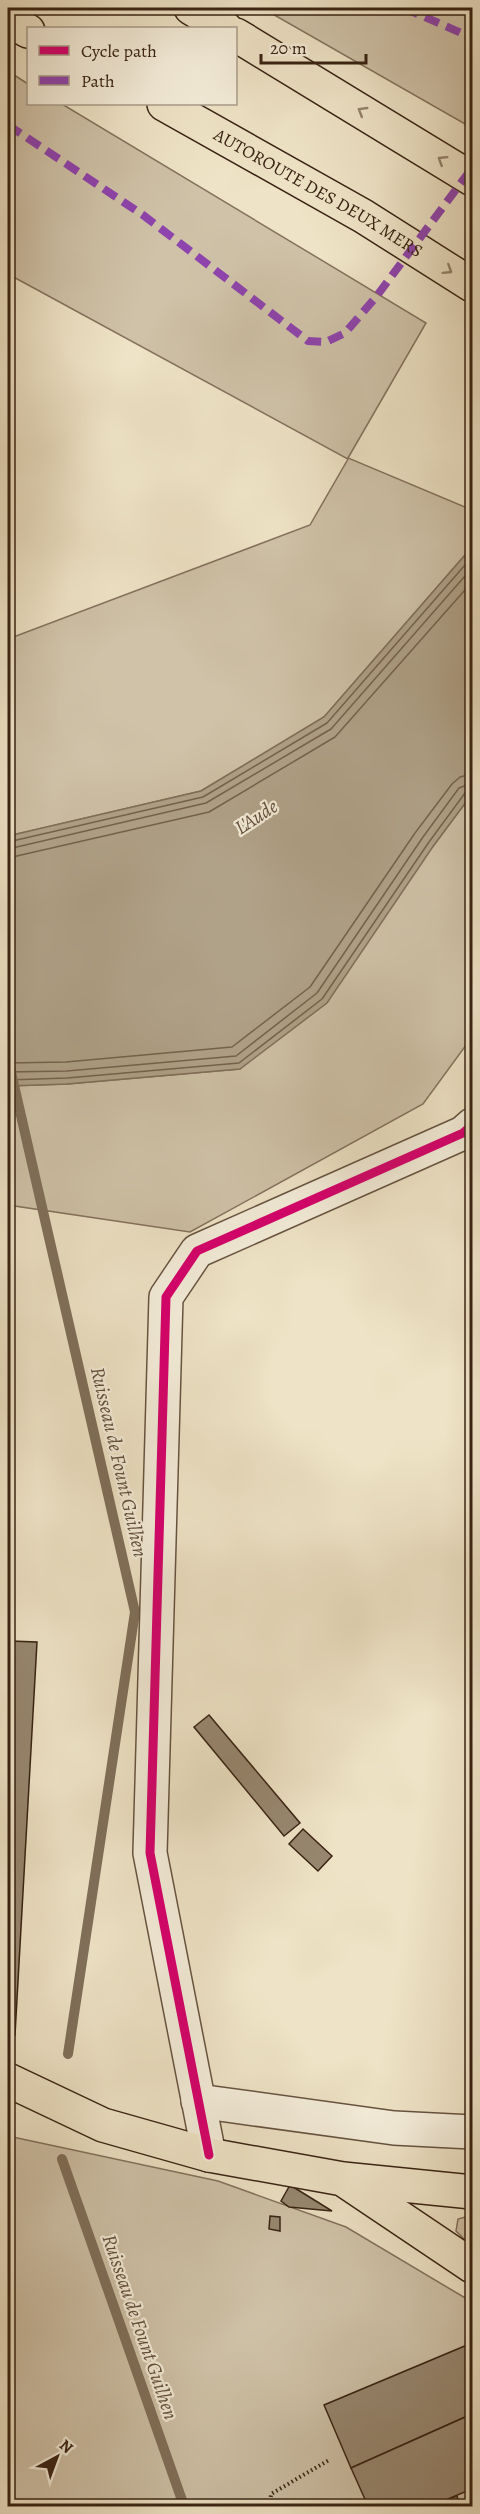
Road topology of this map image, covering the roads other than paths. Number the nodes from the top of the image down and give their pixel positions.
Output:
1 (191, 8) edge
2 (8, 20) edge
3 (223, 27) edge
4 (27, 30) edge
5 (237, 35) edge
6 (166, 105) edge
7 (472, 179) edge
8 (472, 285) edge
9 (472, 1125) edge
10 (8, 2080) edge
11 (198, 2101) junction
12 (472, 2132) edge
13 (209, 2156) junction
14 (343, 2179) junction
15 (472, 2192) edge
16 (472, 2266) edge

1 - 3 main road
2 - 4 main road
7 -> 5 main road
6 -> 8 main road, AUTOROUTE DES DEUX MERS
9 - 11 street
10 - 13 main road
11 - 12 street
11 - 13 street
13 - 14 main road
14 - 15 main road
14 - 16 main road

